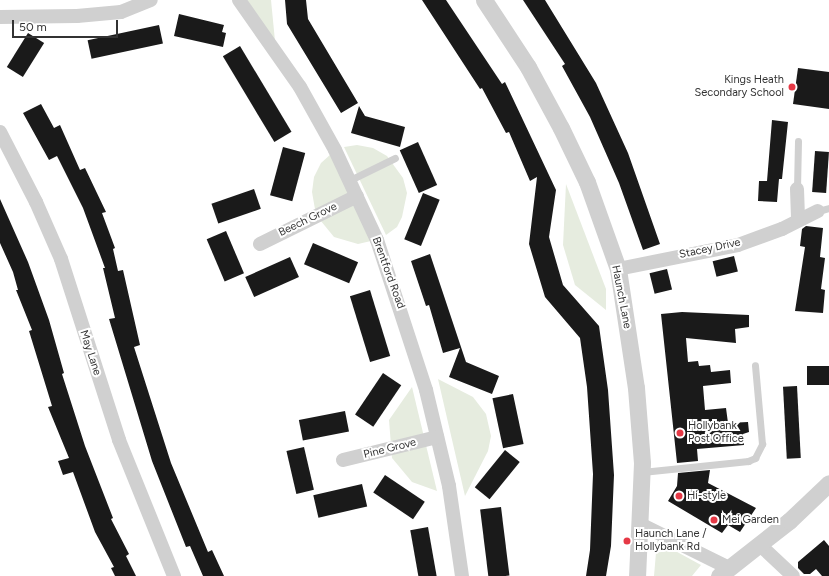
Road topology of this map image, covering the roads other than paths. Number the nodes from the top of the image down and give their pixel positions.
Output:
1 (151, 0) edge
2 (239, 0) edge
3 (484, 0) edge
4 (0, 16) edge
5 (0, 132) edge
6 (798, 141) dead end
7 (395, 158) dead end
8 (350, 180) junction
9 (797, 189) joint
10 (357, 196) junction
11 (823, 209) edge
12 (798, 218) junction
13 (260, 244) dead end
14 (618, 269) junction
15 (754, 365) dead end
16 (437, 437) junction
17 (343, 460) dead end
18 (642, 472) junction
19 (829, 483) edge
20 (640, 524) junction
21 (760, 545) junction
22 (724, 572) edge
23 (174, 576) edge
24 (462, 576) edge
25 (637, 576) edge
26 (793, 576) edge

1 - 4 street
2 - 8 street, Brentford Road
3 - 14 street, Haunch Lane
5 - 23 street, May Lane
6 - 9 lane
7 - 8 lane
8 - 10 street, Brentford Road
9 - 12 street
10 - 13 street, Beech Grove
10 - 16 street, Brentford Road
11 - 12 street, Stacey Drive
12 - 14 street, Stacey Drive
14 - 18 street, Haunch Lane
15 - 18 lane
16 - 17 street, Pine Grove
16 - 24 street, Brentford Road
18 - 20 street, Haunch Lane
19 - 21 street
20 - 22 street
20 - 25 street, Haunch Lane
21 - 22 street
21 - 26 street

